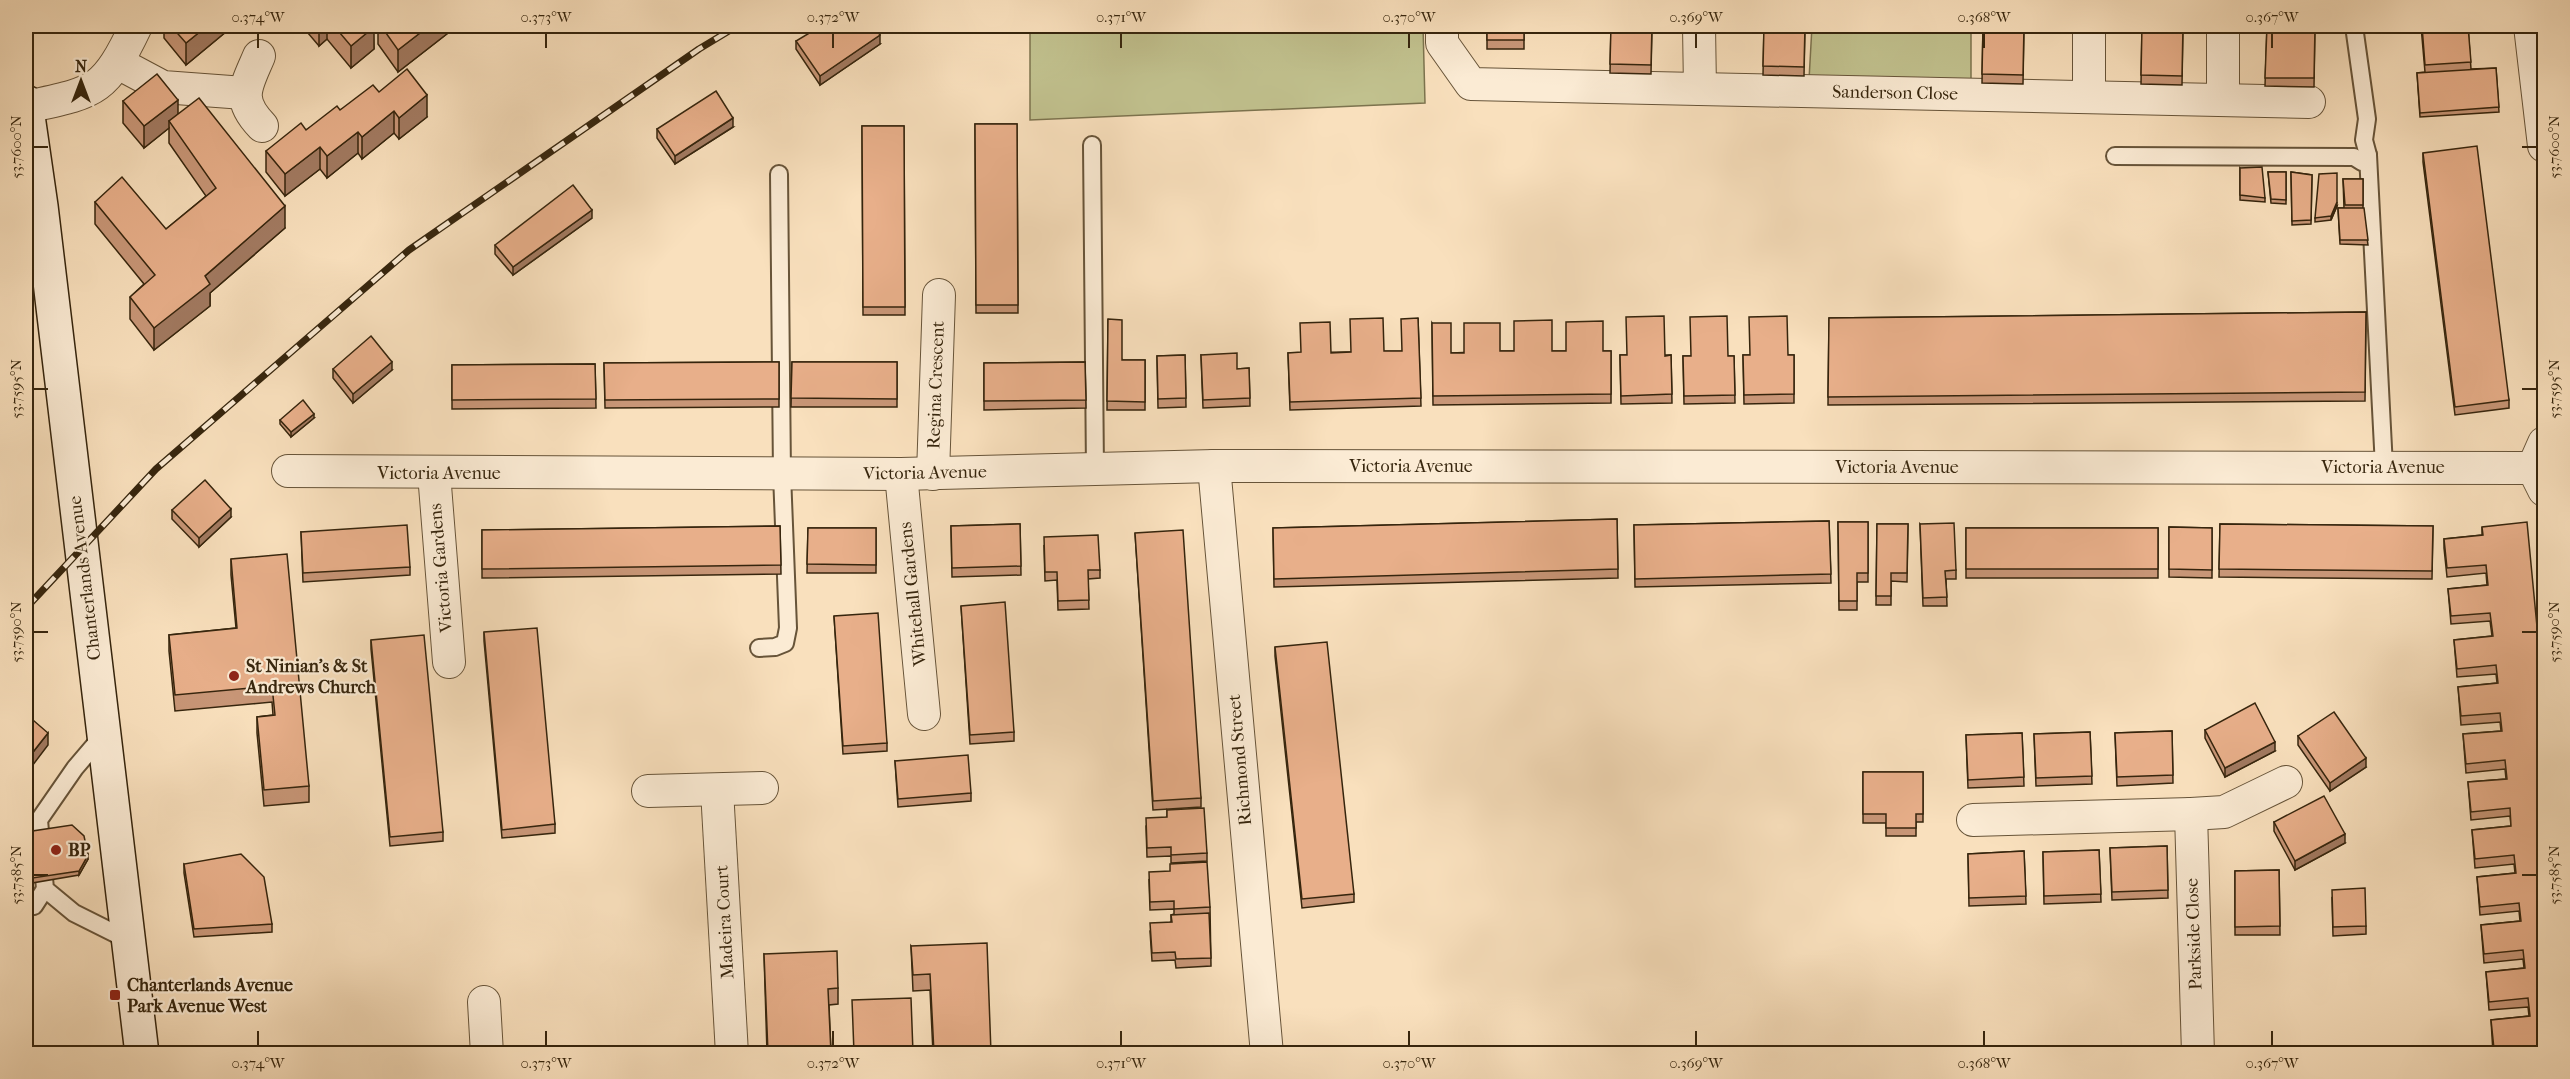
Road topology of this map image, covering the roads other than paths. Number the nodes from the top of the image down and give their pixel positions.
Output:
1 (136, 26) edge
2 (1442, 26) edge
3 (1699, 26) edge
4 (2089, 26) edge
5 (2223, 26) edge
6 (2354, 26) edge
7 (2530, 26) edge
8 (259, 56) dead end
9 (118, 63) junction
10 (1700, 89) junction
11 (244, 93) junction
12 (2089, 97) junction
13 (2223, 100) junction
14 (26, 102) edge
15 (2309, 102) dead end
16 (26, 107) edge
17 (262, 126) dead end
18 (1092, 145) dead end
19 (2544, 146) edge
20 (2115, 156) dead end
21 (2361, 156) junction
22 (779, 174) dead end
23 (33, 208) edge
24 (939, 295) dead end
25 (1214, 466) junction
26 (2384, 467) junction
27 (2541, 467) edge
28 (1095, 470) junction
29 (288, 471) dead end
30 (434, 473) junction
31 (782, 474) junction
32 (901, 474) junction
33 (933, 474) junction
34 (759, 648) dead end
35 (449, 662) dead end
36 (924, 714) dead end
37 (104, 734) junction
38 (2286, 782) dead end
39 (762, 788) dead end
40 (717, 790) junction
41 (648, 791) dead end
42 (2191, 814) junction
43 (1973, 820) dead end
44 (45, 889) junction
45 (34, 906) dead end
46 (128, 940) junction
47 (484, 1002) dead end
48 (142, 1053) edge
49 (487, 1053) edge
50 (732, 1053) edge
51 (1267, 1053) edge
52 (2198, 1053) edge

1 - 9 street
2 - 10 street, Sanderson Close
3 - 10 street
4 - 12 street
5 - 13 street
6 - 21 lane
7 - 19 street
8 - 11 street
9 - 11 street
9 - 16 street
10 - 12 street, Sanderson Close
11 - 17 street
12 - 13 street, Sanderson Close
13 - 15 street, Sanderson Close
14 - 16 street, Chanterlands Avenue
16 - 23 street, Chanterlands Avenue
18 - 28 lane
20 - 21 lane
21 - 26 lane
22 - 31 lane
23 - 37 street, Chanterlands Avenue
24 - 33 street, Regina Crescent
25 - 26 street, Victoria Avenue
25 - 28 street, Victoria Avenue
25 - 51 street, Richmond Street
26 - 27 street, Victoria Avenue
28 - 33 street, Victoria Avenue
29 - 30 street, Victoria Avenue
30 - 31 street, Victoria Avenue
30 - 35 street, Victoria Gardens
31 - 32 street, Victoria Avenue
31 - 34 lane
32 - 33 street, Victoria Avenue
32 - 36 street, Whitehall Gardens
37 - 44 lane
37 - 46 street, Chanterlands Avenue
38 - 42 street
39 - 40 street
40 - 41 street
40 - 50 street, Madeira Court
42 - 43 street
42 - 52 street, Parkside Close
44 - 45 lane
44 - 46 lane
46 - 48 street, Chanterlands Avenue
47 - 49 street

